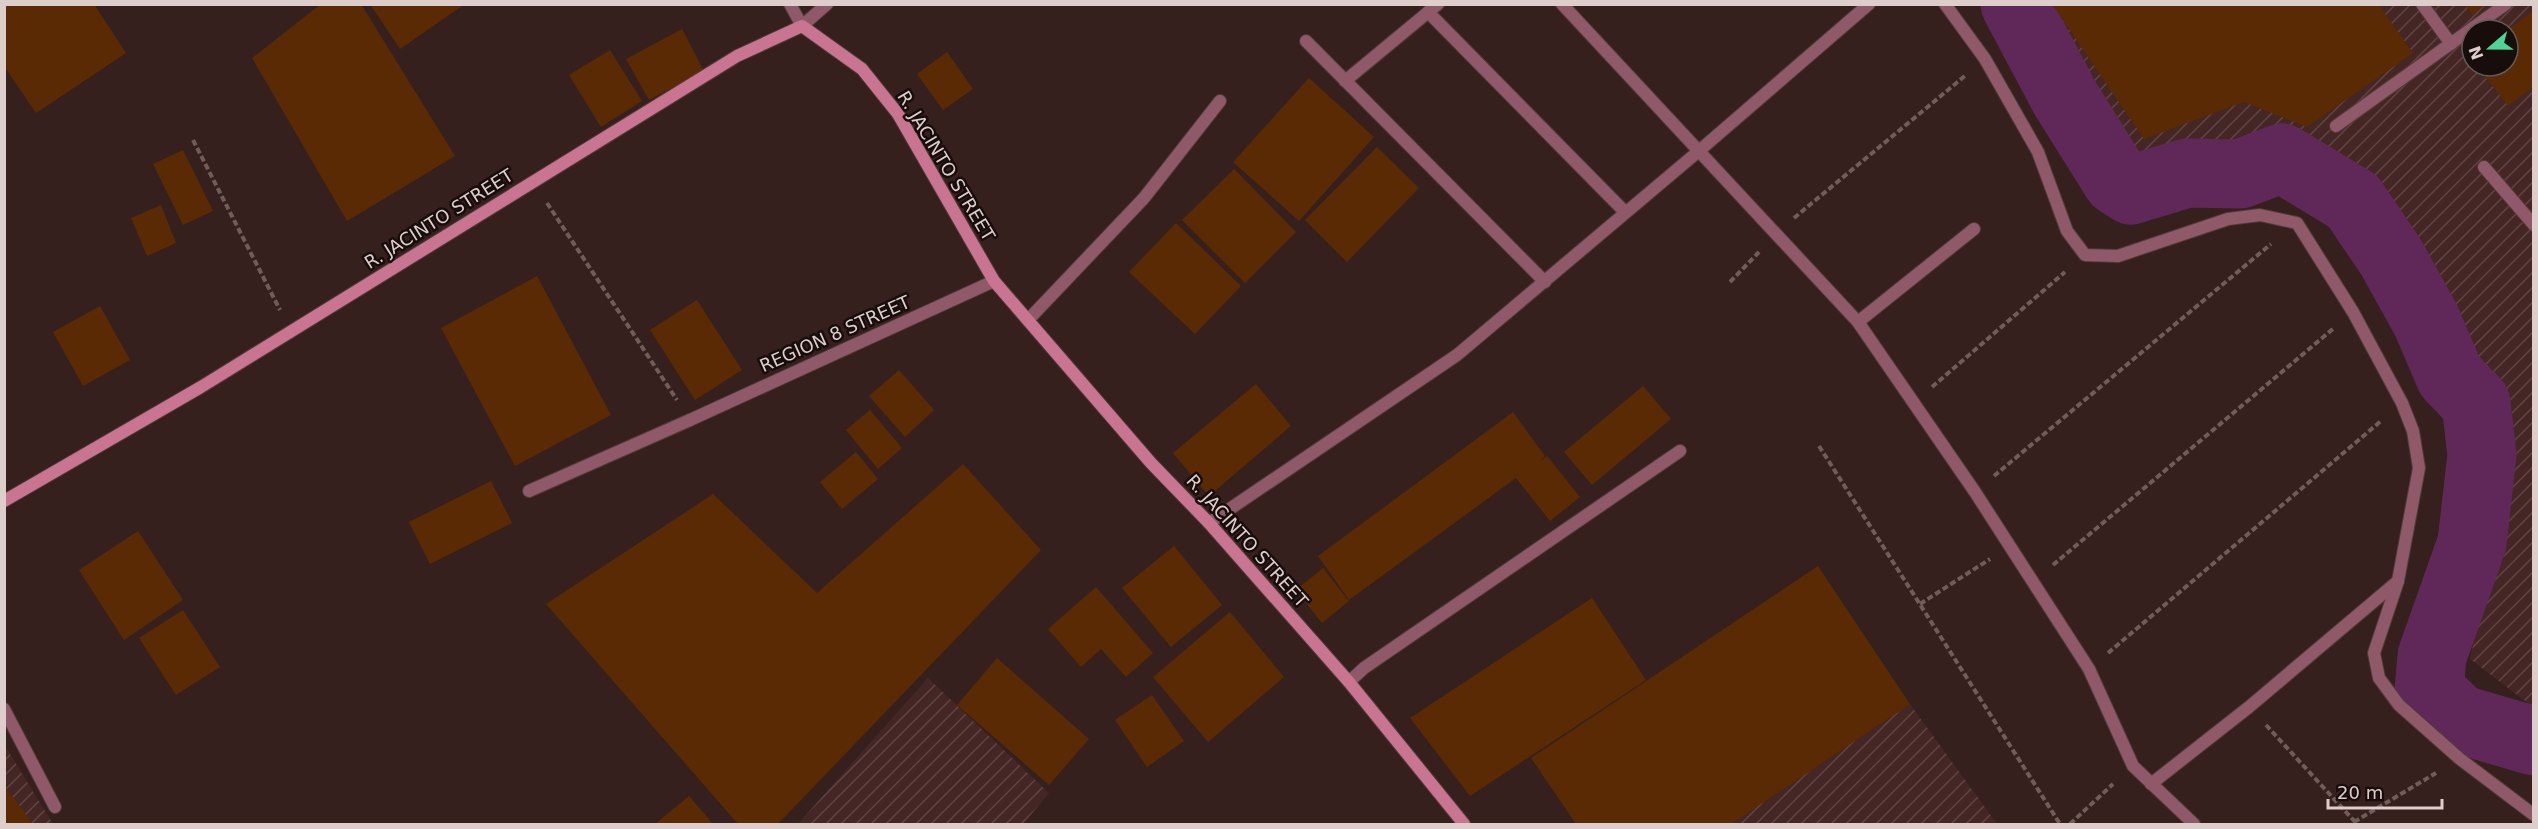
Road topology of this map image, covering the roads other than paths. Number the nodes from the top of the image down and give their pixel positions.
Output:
1 (790, 4) edge
2 (827, 4) edge
3 (1562, 4) edge
4 (1869, 4) edge
5 (1945, 4) edge
6 (2422, 4) edge
7 (2506, 4) edge
8 (1433, 8) edge
9 (802, 26) junction
10 (1306, 41) dead end
11 (2451, 44) junction
12 (1345, 81) junction
13 (1220, 101) dead end
14 (2336, 126) dead end
15 (1700, 150) junction
16 (2484, 167) dead end
17 (1625, 212) junction
18 (2534, 225) edge
19 (1974, 229) dead end
20 (994, 281) junction
21 (1545, 282) junction
22 (1028, 320) junction
23 (1858, 322) junction
24 (1680, 451) dead end
25 (529, 491) dead end
26 (4, 501) edge
27 (1209, 523) junction
28 (2398, 580) junction
29 (1349, 682) junction
30 (4, 709) edge
31 (2151, 784) junction
32 (55, 807) dead end
33 (2534, 815) edge
34 (1464, 825) edge
35 (2194, 825) edge

1 - 9 street
2 - 9 street
3 - 15 street
4 - 15 street
5 - 28 street
6 - 11 street
7 - 11 street
8 - 12 street
8 - 17 street
9 - 20 street, R. JACINTO STREET
9 - 26 street, R. JACINTO STREET
10 - 12 street
11 - 14 street
12 - 21 street
13 - 22 street
15 - 17 street
15 - 23 street
16 - 18 street
17 - 21 street
19 - 23 street
20 - 22 street, R. JACINTO STREET
20 - 25 street, REGION 8 STREET
21 - 27 street
22 - 27 street, R. JACINTO STREET
23 - 31 street
24 - 29 street
27 - 29 street, R. JACINTO STREET
28 - 31 street
28 - 33 street
29 - 34 street, R. JACINTO STREET
30 - 32 street
31 - 35 street

